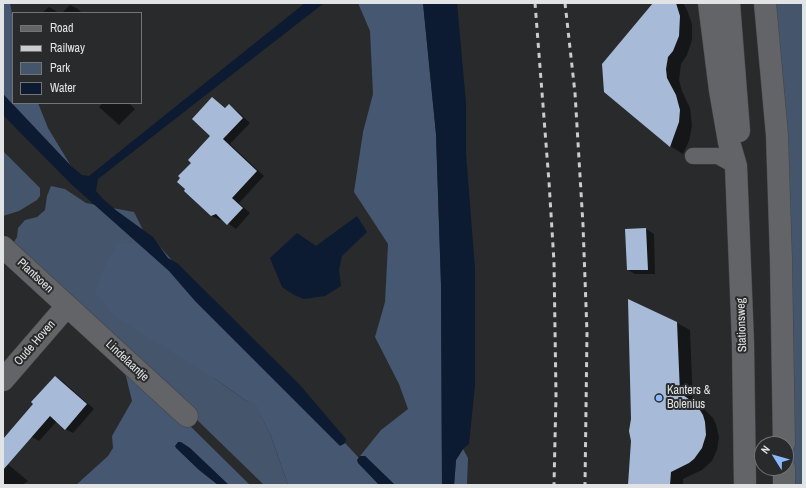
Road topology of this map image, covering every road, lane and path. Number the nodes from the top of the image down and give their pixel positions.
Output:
1 (709, 3) edge
2 (729, 3) edge
3 (765, 3) edge
4 (693, 156) dead end
5 (736, 166) junction
6 (3, 247) edge
7 (67, 306) junction
8 (3, 380) edge
9 (187, 416) dead end
10 (784, 436) edge
11 (745, 485) edge

1 - 5 street, Stationsweg
2 - 5 street, Stationsweg
3 - 10 street
4 - 5 lane
5 - 11 street, Stationsweg
6 - 7 street, Plantsoen
7 - 8 street, Oude Hoven
7 - 9 street, Lindelaantje

